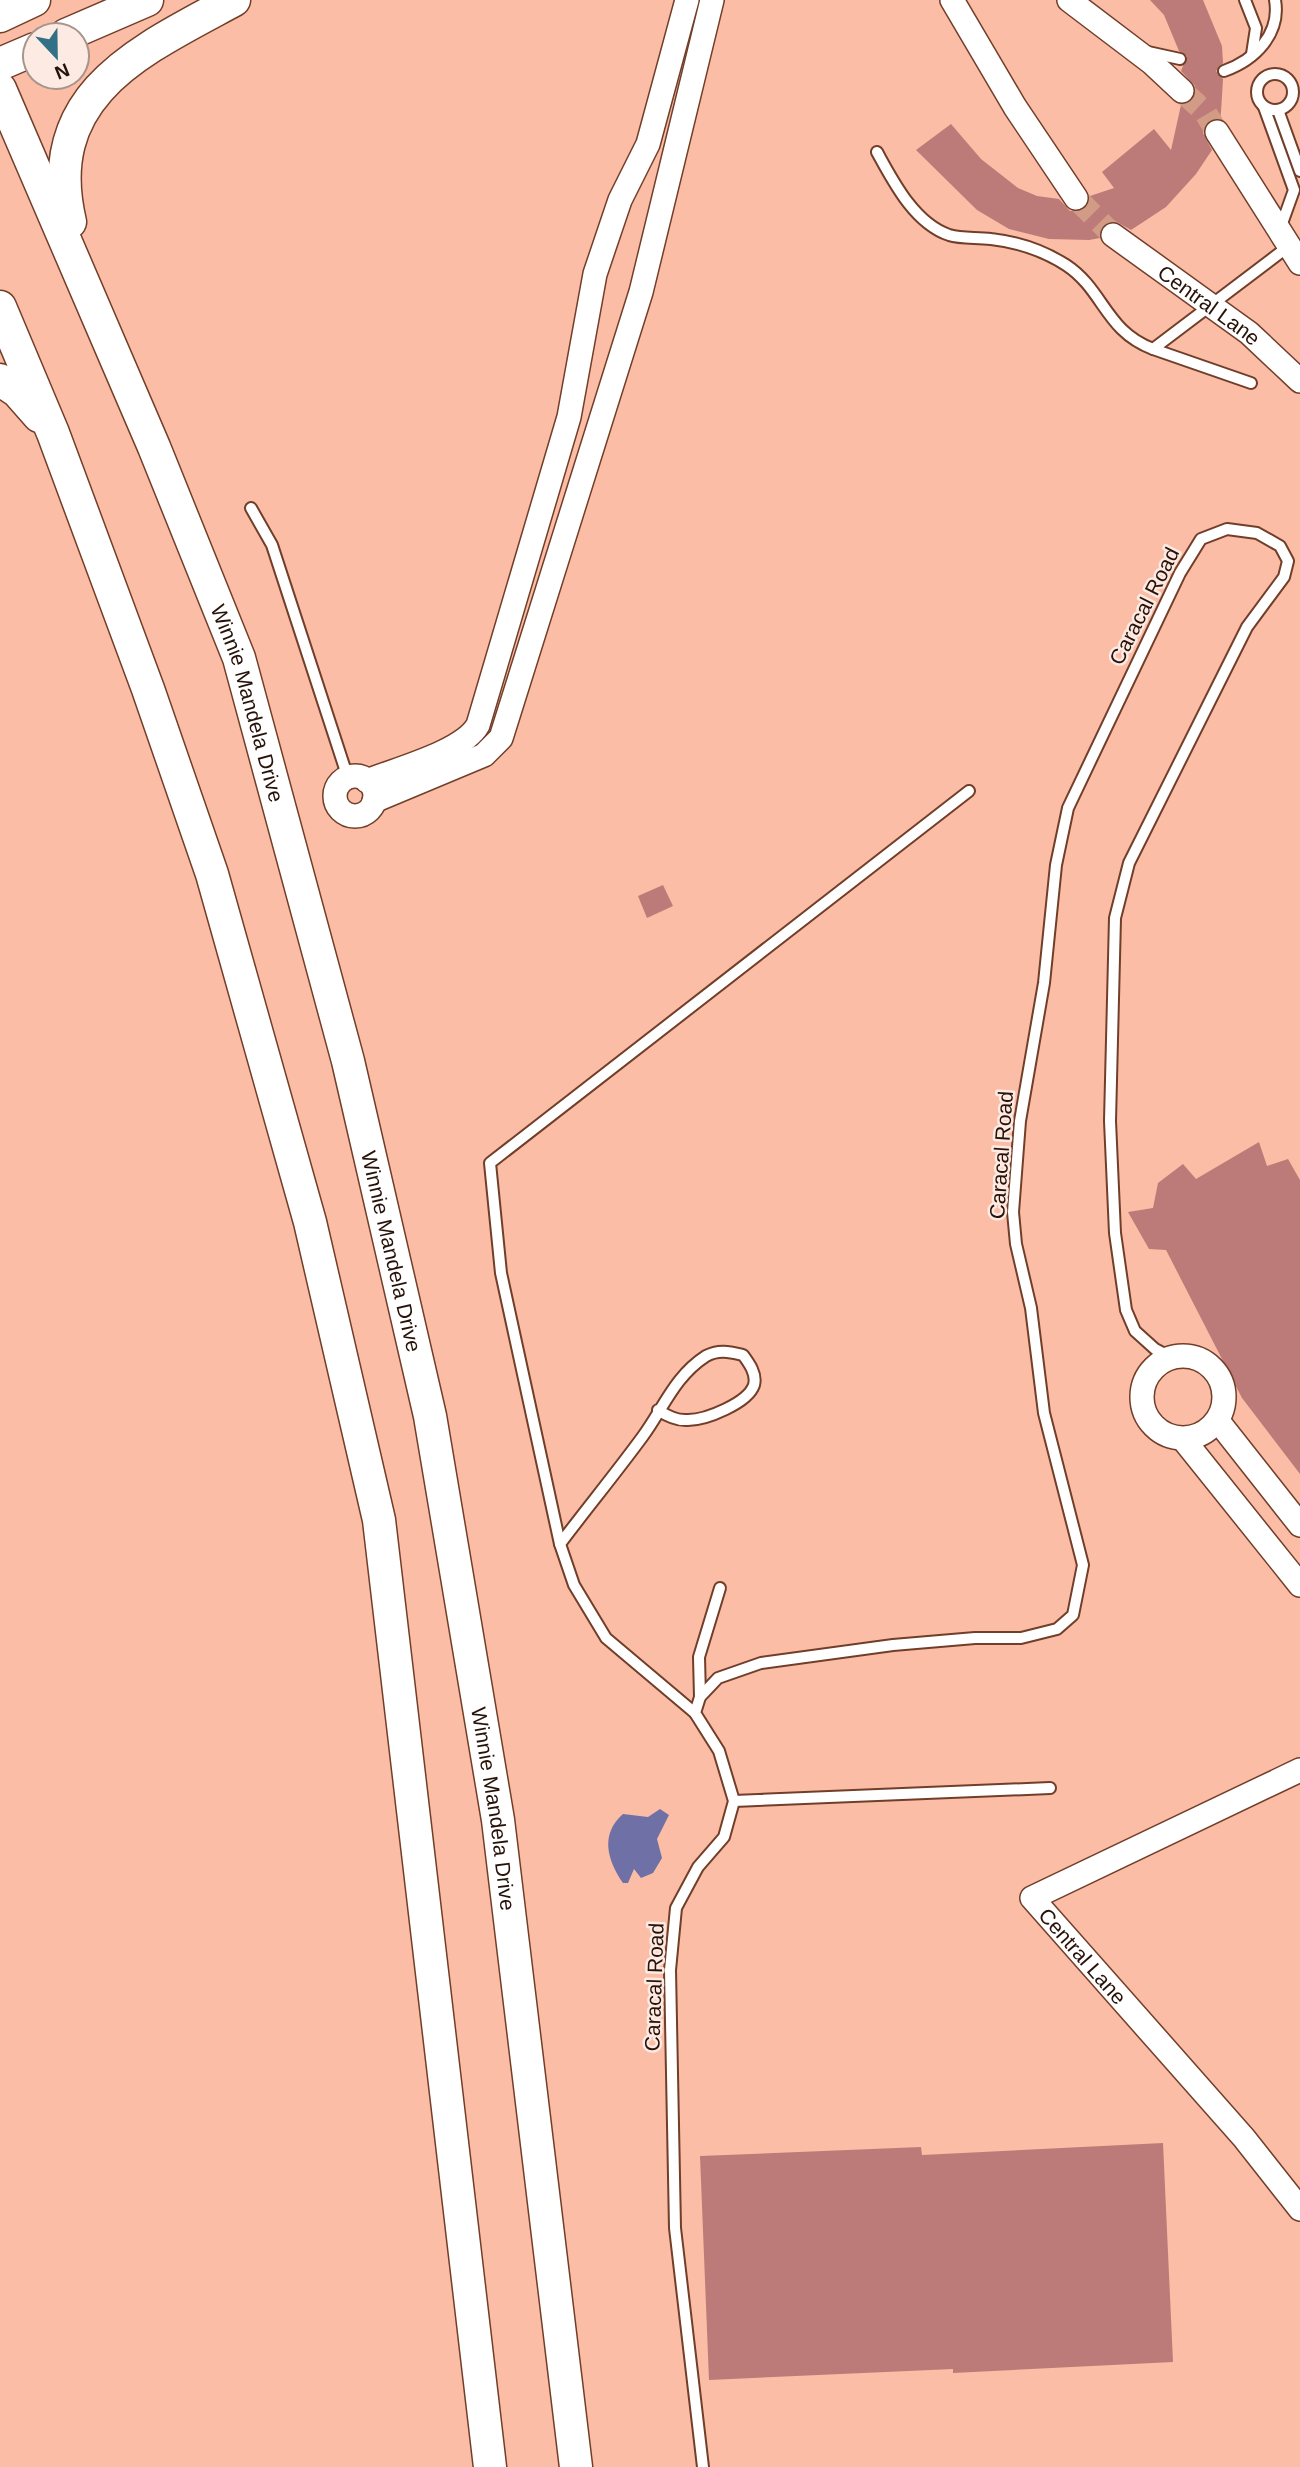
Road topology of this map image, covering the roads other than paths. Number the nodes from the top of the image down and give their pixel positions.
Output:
1 (34, 0) edge
2 (147, 0) edge
3 (234, 0) edge
4 (687, 0) edge
5 (712, 0) edge
6 (951, 0) edge
7 (1069, 0) edge
8 (1245, 0) edge
9 (1275, 0) edge
10 (0, 16) edge
11 (91, 24) edge
12 (1135, 50) junction
13 (21, 55) edge
14 (1251, 56) junction
15 (1180, 59) dead end
16 (0, 64) edge
17 (1224, 71) dead end
18 (663, 88) junction
19 (1182, 91) tunnel mouth
20 (3, 95) edge
21 (690, 95) junction
22 (1264, 107) junction
23 (1278, 110) junction
24 (1217, 132) tunnel mouth
25 (877, 152) dead end
26 (1300, 171) edge
27 (1076, 198) tunnel mouth
28 (1113, 235) tunnel mouth
29 (1289, 247) edge
30 (87, 292) junction
31 (1210, 305) junction
32 (0, 307) edge
33 (1153, 349) junction
34 (0, 380) edge
35 (1300, 381) edge
36 (1251, 383) dead end
37 (53, 433) junction
38 (251, 508) dead end
39 (363, 786) junction
40 (969, 791) dead end
41 (1172, 1358) junction
42 (658, 1410) junction
43 (1218, 1421) junction
44 (1184, 1439) junction
45 (1300, 1525) edge
46 (560, 1544) junction
47 (1300, 1585) edge
48 (720, 1588) dead end
49 (700, 1697) junction
50 (695, 1713) junction
51 (1300, 1770) edge
52 (1050, 1788) dead end
53 (734, 1801) junction
54 (1300, 2209) edge
55 (490, 2467) edge
56 (576, 2467) edge
57 (703, 2467) edge

1 - 10 main road
2 - 11 main road
3 - 30 main road
4 - 18 street
5 - 21 street
6 - 27 street
7 - 12 street
8 - 14 lane
9 - 14 lane
12 - 15 lane
12 - 19 street
13 - 16 main road
14 - 17 lane
18 - 21 street
18 - 39 street
20 - 30 main road, Winnie Mandela Drive
21 - 39 street
22 - 23 lane
22 - 23 lane
22 - 29 lane
23 - 26 lane
24 - 29 street
25 - 33 lane
28 - 31 street, Central Lane
29 - 31 lane
30 - 56 main road, Winnie Mandela Drive
31 - 33 lane
31 - 35 street, Central Lane
32 - 37 main road
33 - 36 lane
34 - 37 main road
37 - 55 main road
38 - 39 lane
40 - 46 lane
41 - 43 street
41 - 44 street
41 - 49 lane, Caracal Road
42 - 42 lane
42 - 46 lane
43 - 44 street
43 - 45 street
44 - 47 street
46 - 50 lane
48 - 49 lane
49 - 50 lane
50 - 53 lane
51 - 54 street, Central Lane
52 - 53 lane
53 - 57 lane, Caracal Road

